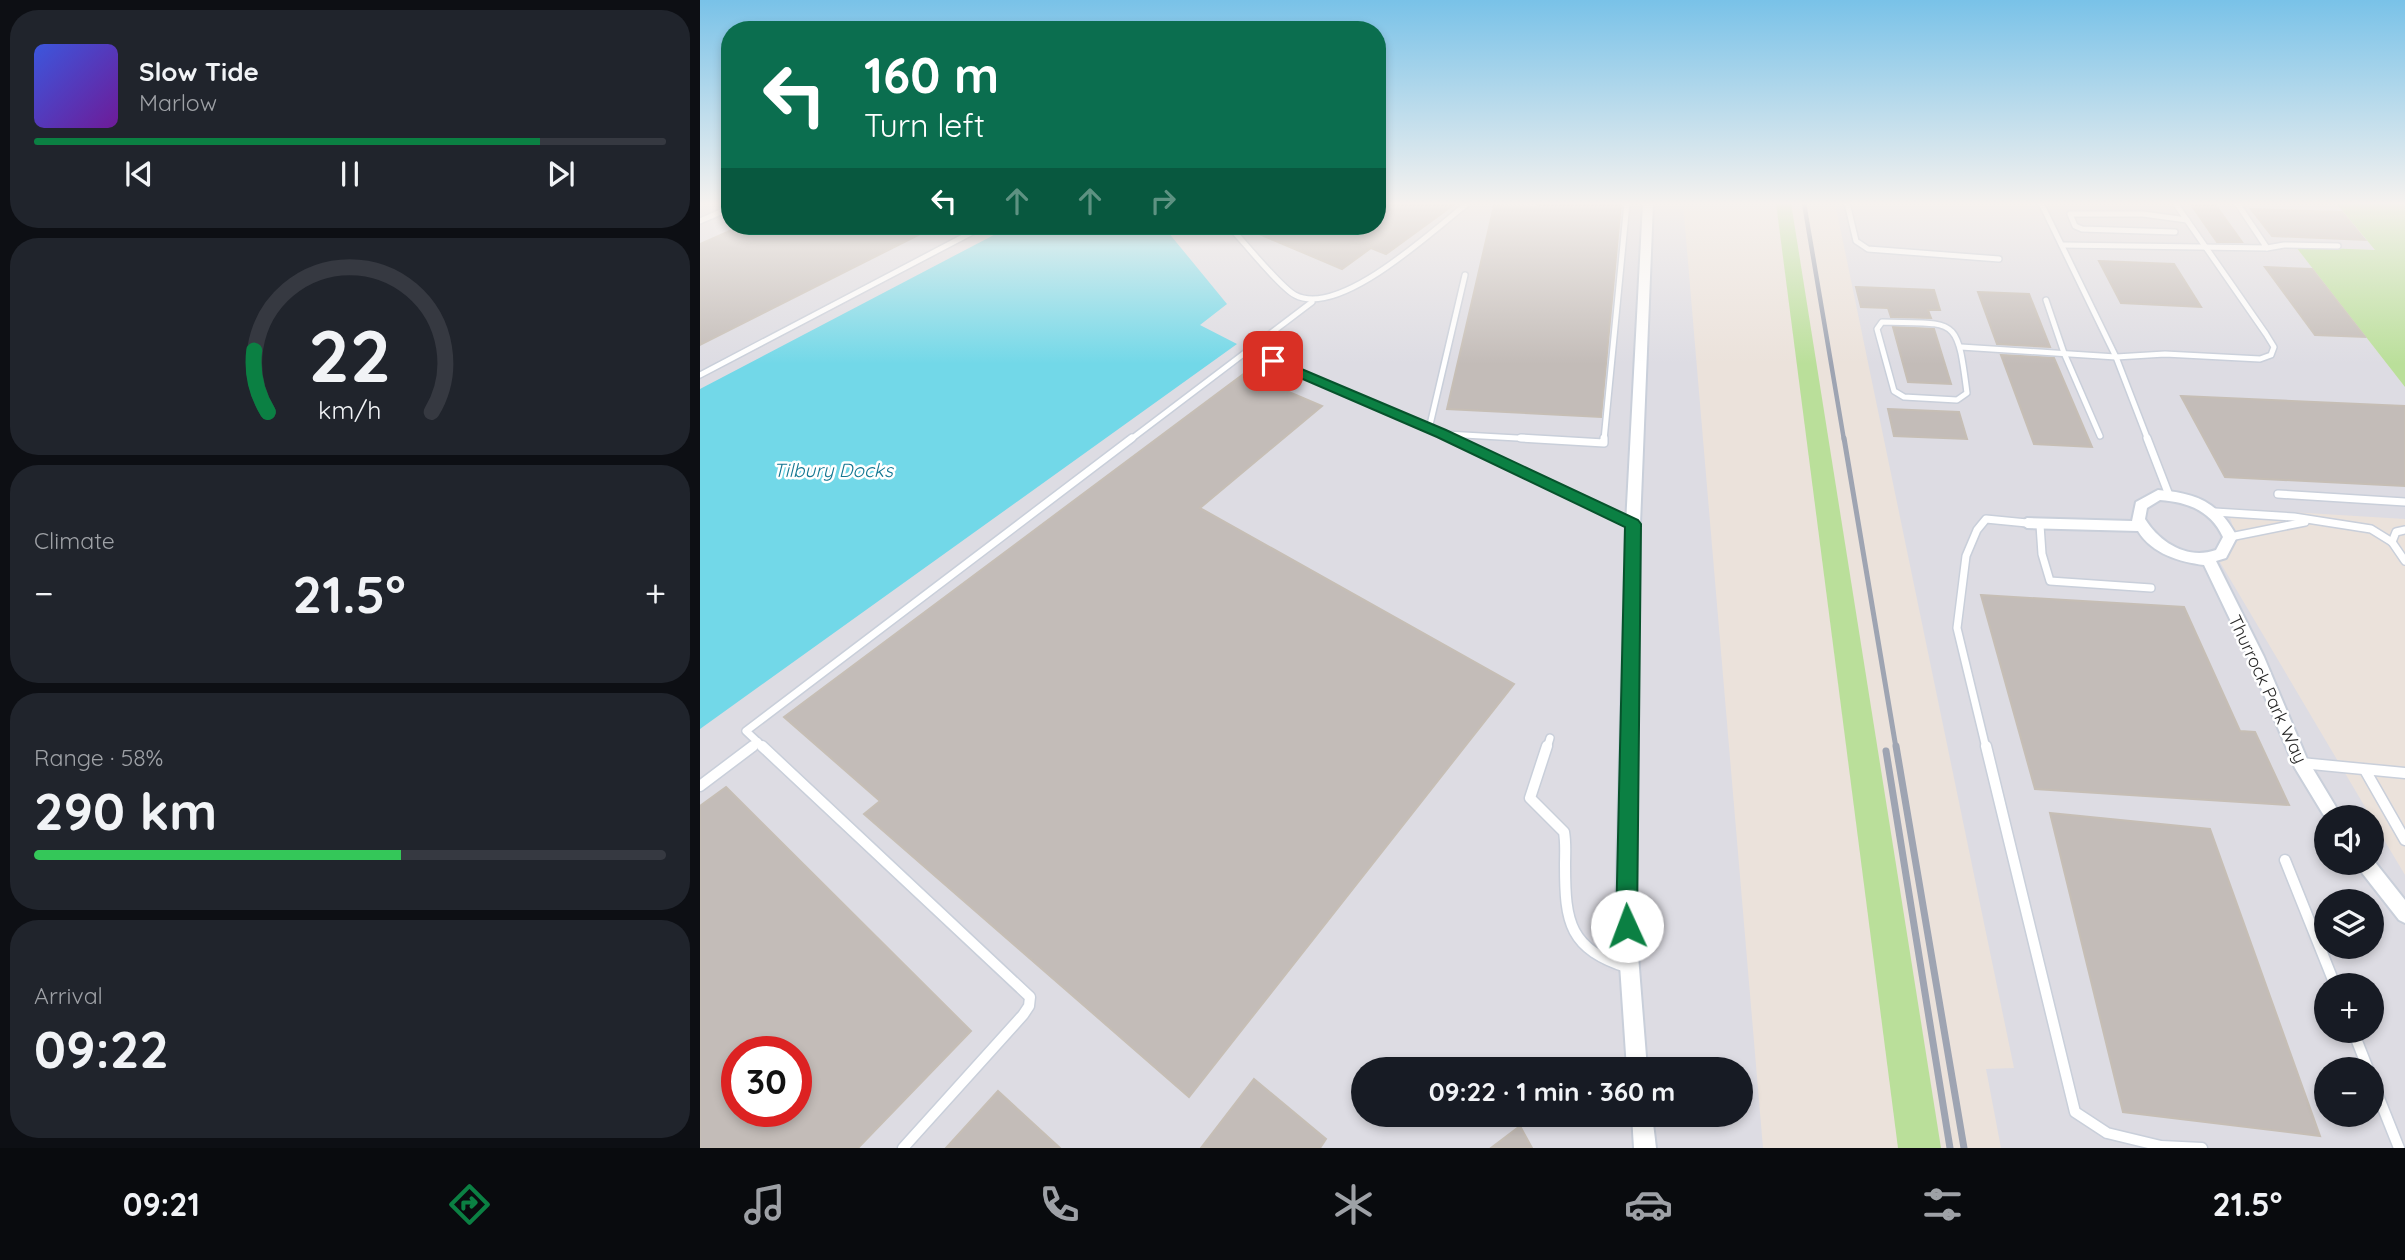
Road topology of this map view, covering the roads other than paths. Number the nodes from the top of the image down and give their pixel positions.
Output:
1 (926, 257) edge
2 (1258, 257) edge
3 (1398, 257) edge
4 (1622, 257) edge
5 (1645, 257) edge
6 (1967, 257) edge
7 (2068, 257) edge
8 (2213, 257) edge
9 (1999, 259) dead end
10 (1465, 275) dead end
11 (2046, 300) dead end
12 (1312, 302) junction
13 (1961, 347) junction
14 (1248, 350) junction
15 (2064, 353) junction
16 (2116, 357) junction
17 (700, 375) edge
18 (1429, 429) junction
19 (1441, 434) junction
20 (2100, 436) dead end
21 (2278, 494) dead end
22 (2169, 495) junction
23 (2405, 502) edge
24 (2215, 512) junction
25 (2306, 522) junction
26 (1633, 524) junction
27 (2033, 524) junction
28 (2140, 526) junction
29 (2405, 530) edge
30 (2230, 537) junction
31 (2392, 542) junction
32 (2208, 558) junction
33 (2405, 561) edge
34 (2151, 588) dead end
35 (1550, 738) dead end
36 (758, 742) junction
37 (2301, 763) junction
38 (2365, 770) junction
39 (2405, 773) edge
40 (700, 786) edge
41 (2327, 805) edge
42 (2405, 840) edge
43 (2285, 860) dead end
44 (2374, 875) edge
45 (2405, 914) edge
46 (1630, 968) junction
47 (2329, 973) edge
48 (1636, 1057) edge
49 (2384, 1110) edge
50 (1643, 1127) edge
51 (903, 1148) edge
52 (1645, 1148) edge
53 (2202, 1148) edge
54 (2399, 1148) edge

1 - 17 lane
2 - 12 lane
3 - 12 lane
4 - 19 lane
5 - 26 street
6 - 9 lane
7 - 16 lane
8 - 16 lane
10 - 18 lane
11 - 15 lane
12 - 14 lane
13 - 13 lane
13 - 15 lane
14 - 18 lane
14 - 36 lane
15 - 16 lane
15 - 20 lane
16 - 22 lane
18 - 19 lane
19 - 26 lane
21 - 23 lane
22 - 24 street
22 - 28 street
24 - 25 lane
24 - 30 street
25 - 30 lane
25 - 31 lane
26 - 46 street
27 - 28 street
27 - 34 lane
27 - 53 lane
28 - 32 street
29 - 31 lane
30 - 32 street
31 - 33 lane
32 - 37 street, Thurrock Park Way
35 - 46 lane
36 - 40 lane
36 - 51 lane
37 - 38 lane
37 - 41 street, Thurrock Park Way
38 - 39 lane
38 - 42 lane
43 - 47 lane
44 - 45 street
46 - 48 street
49 - 54 lane
50 - 52 street

